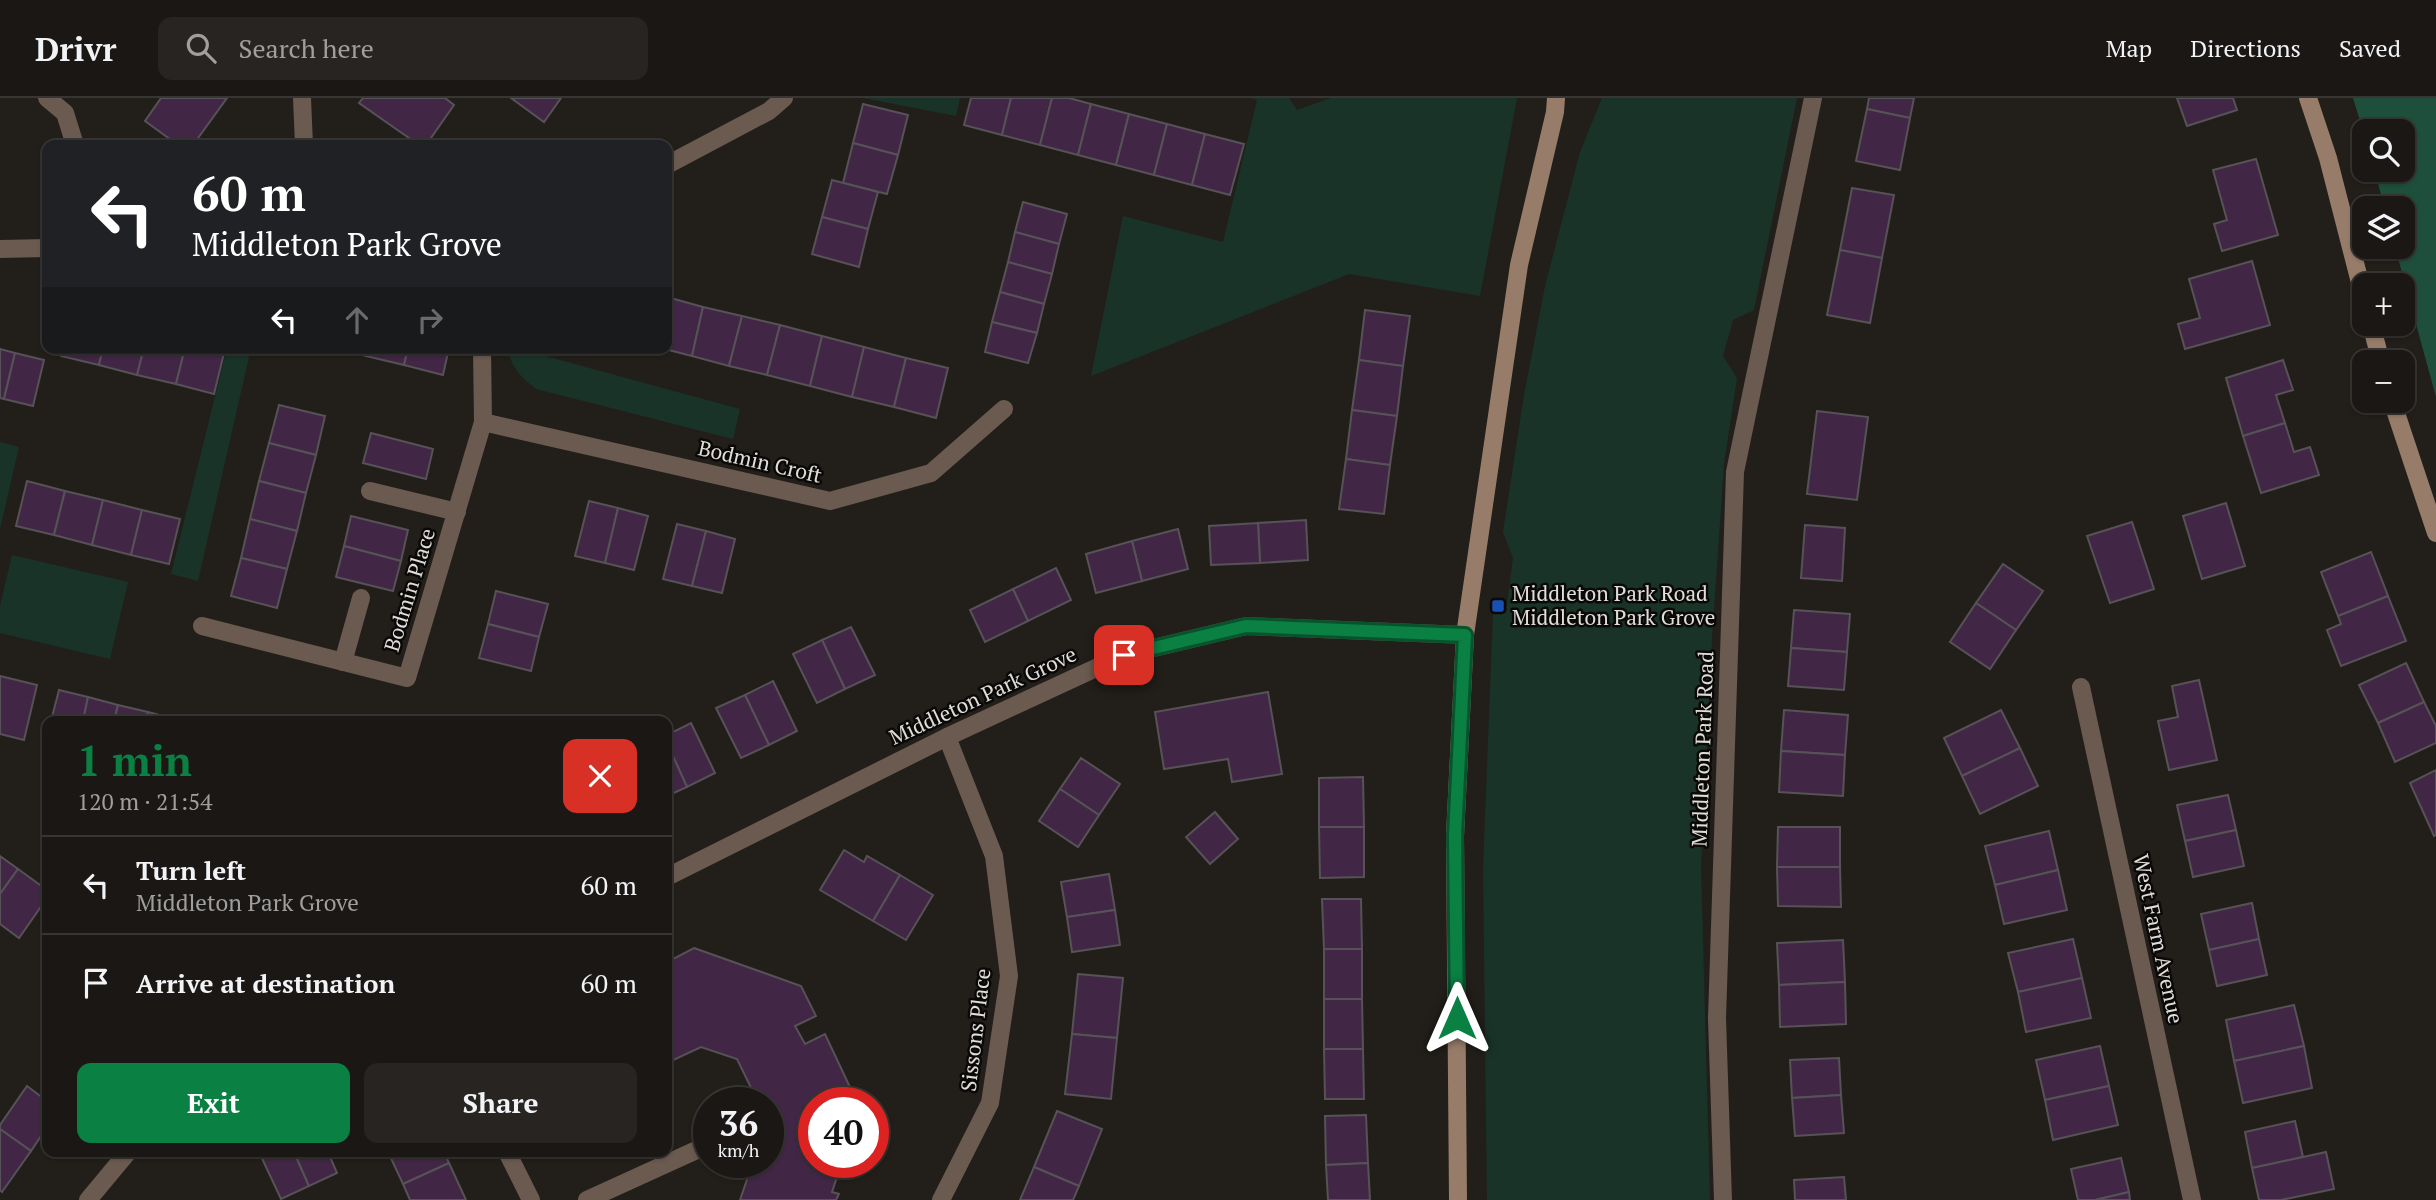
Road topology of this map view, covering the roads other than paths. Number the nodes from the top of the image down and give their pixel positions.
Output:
1 (47, 98) edge
2 (302, 98) edge
3 (784, 98) edge
4 (1813, 98) edge
5 (2308, 98) edge
6 (1558, 103) edge
7 (73, 140) edge
8 (304, 140) edge
9 (672, 162) edge
10 (42, 248) edge
11 (0, 249) edge
12 (2358, 273) edge
13 (482, 354) edge
14 (1004, 409) dead end
15 (2396, 413) edge
16 (483, 422) junction
17 (370, 491) dead end
18 (457, 512) junction
19 (2436, 533) edge
20 (361, 598) dead end
21 (202, 626) dead end
22 (1465, 635) junction
23 (343, 662) junction
24 (2081, 687) dead end
25 (947, 737) junction
26 (672, 874) edge
27 (693, 1152) edge
28 (124, 1157) edge
29 (510, 1157) edge
30 (88, 1200) edge
31 (531, 1200) edge
32 (587, 1200) edge
33 (941, 1200) edge
34 (1458, 1200) edge
35 (1723, 1200) edge
36 (2192, 1200) edge

1 - 7 street
2 - 8 street
3 - 9 street
4 - 35 street, Middleton Park Road
5 - 12 street
6 - 22 street
10 - 11 street
13 - 16 street, Bodmin Place
14 - 16 street, Bodmin Croft
15 - 19 street
16 - 18 street, Bodmin Place
17 - 18 street
18 - 23 street, Bodmin Place
20 - 23 street
21 - 23 street, Bodmin Place
22 - 25 street, Middleton Park Grove
22 - 34 street
24 - 36 street, West Farm Avenue
25 - 26 street, Middleton Park Grove
25 - 33 street, Sissons Place
27 - 32 street
28 - 30 street
29 - 31 street

